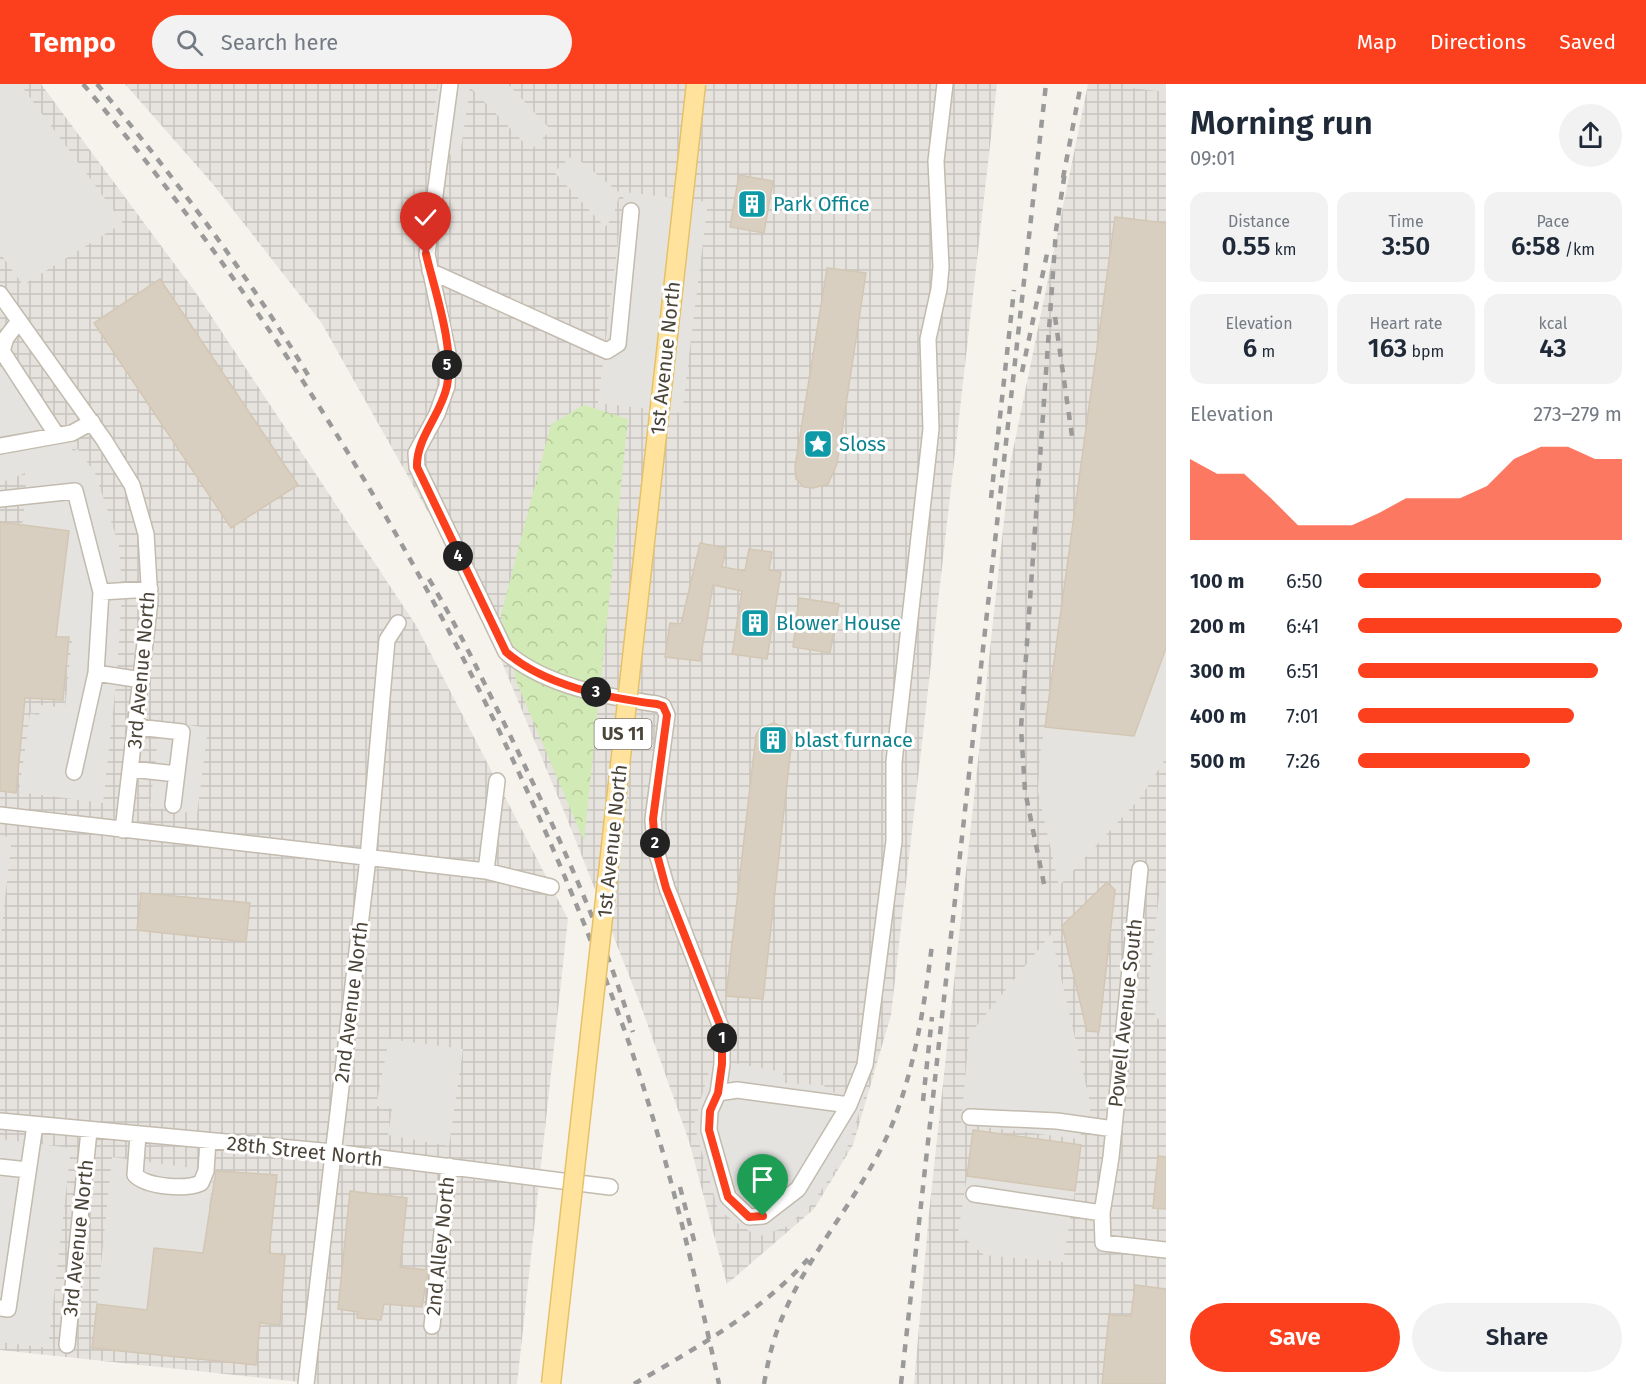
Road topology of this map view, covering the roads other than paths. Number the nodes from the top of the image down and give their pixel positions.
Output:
1 (450, 84) edge
2 (696, 84) edge
3 (945, 84) edge
4 (631, 212) dead end
5 (430, 271) junction
6 (2, 297) edge
7 (20, 321) junction
8 (92, 422) junction
9 (56, 434) junction
10 (0, 446) edge
11 (0, 499) edge
12 (150, 589) junction
13 (101, 592) junction
14 (398, 623) dead end
15 (96, 673) junction
16 (142, 680) junction
17 (136, 727) junction
18 (131, 769) junction
19 (74, 772) dead end
20 (177, 774) junction
21 (497, 781) dead end
22 (173, 805) dead end
23 (0, 815) edge
24 (123, 830) junction
25 (368, 858) junction
26 (1140, 869) dead end
27 (486, 871) junction
28 (551, 886) dead end
29 (718, 1093) junction
30 (849, 1105) junction
31 (970, 1117) dead end
32 (0, 1121) edge
33 (35, 1125) junction
34 (1114, 1129) junction
35 (89, 1131) junction
36 (138, 1135) junction
37 (208, 1141) junction
38 (333, 1152) junction
39 (449, 1166) junction
40 (0, 1167) edge
41 (28, 1170) junction
42 (609, 1187) dead end
43 (974, 1194) dead end
44 (1102, 1213) junction
45 (1166, 1250) edge
46 (0, 1308) edge
47 (432, 1326) dead end
48 (67, 1345) dead end
49 (306, 1384) edge
50 (551, 1384) edge

1 - 5 street
2 - 50 main road, 1st Avenue North / US 11, bridge
3 - 30 street
4 - 5 street
5 - 29 street
6 - 7 street, 3rd Avenue North
7 - 8 street, 3rd Avenue North
7 - 9 street
8 - 9 street
8 - 12 street, 3rd Avenue North
9 - 10 street
11 - 13 street
12 - 13 street
12 - 16 street, 3rd Avenue North
13 - 15 street
14 - 25 street, 2nd Avenue North
15 - 16 street
15 - 19 street
16 - 17 street, 3rd Avenue North
17 - 18 street, 3rd Avenue North
17 - 20 street
18 - 20 street
18 - 24 street, 3rd Avenue North
20 - 22 street
21 - 27 street
23 - 24 street
24 - 25 street
25 - 27 street
25 - 38 street, 2nd Avenue North
26 - 34 street, Powell Avenue South
27 - 28 street
29 - 30 street
29 - 30 street
31 - 34 street
32 - 33 street, 28th Street North
33 - 35 street, 28th Street North
33 - 41 street
34 - 44 street, Powell Avenue South
35 - 36 street, 28th Street North
35 - 48 street, 3rd Avenue North
36 - 37 street, 28th Street North
36 - 37 street
37 - 38 street, 28th Street North
38 - 39 street, 28th Street North
38 - 49 street, 2nd Avenue North
39 - 42 street, 28th Street North
39 - 47 street, 2nd Alley North
40 - 41 street
41 - 46 street
43 - 44 street
44 - 45 street, Powell Avenue South

